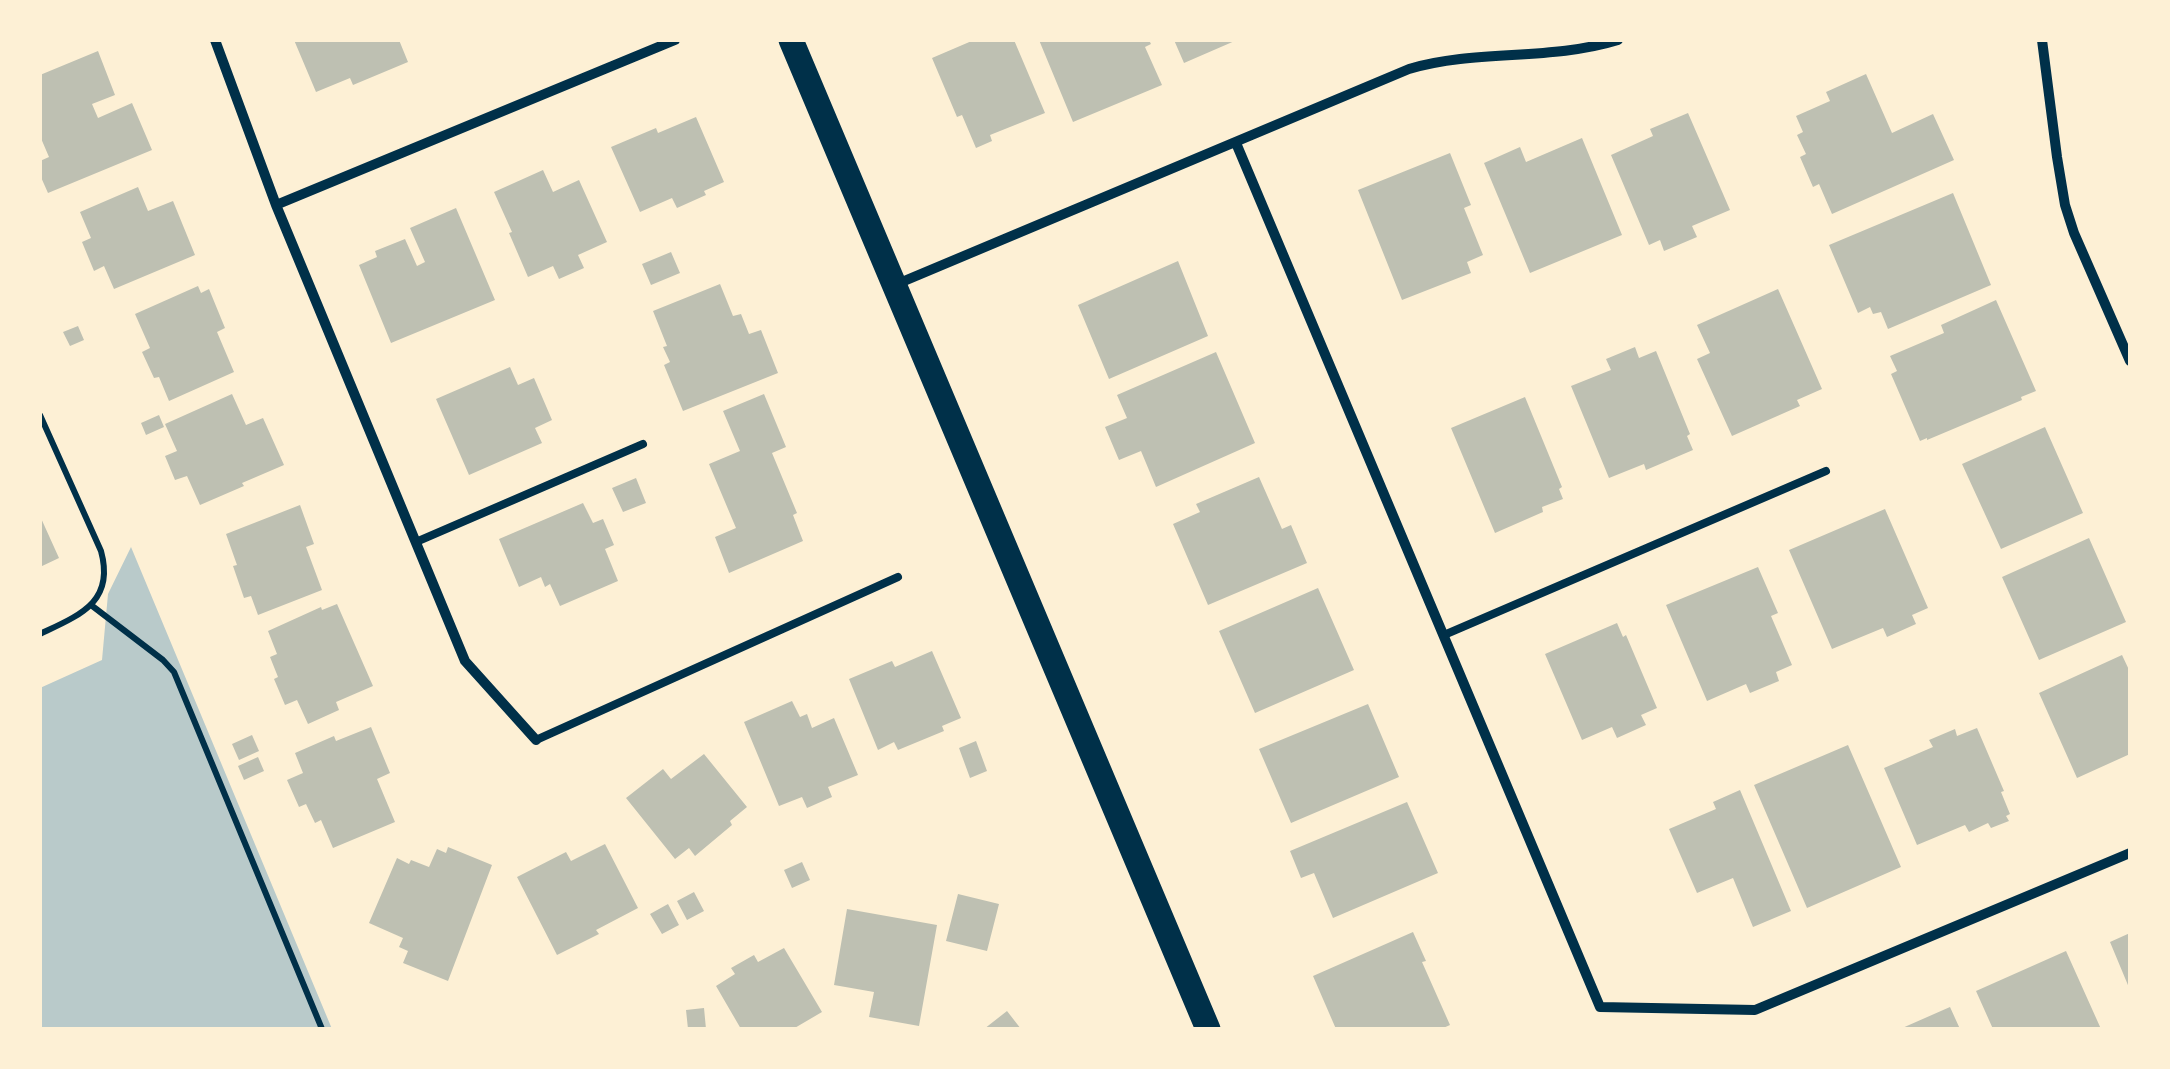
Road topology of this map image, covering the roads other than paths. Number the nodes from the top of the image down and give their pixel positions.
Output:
1 (215, 40) edge
2 (675, 40) edge
3 (791, 40) edge
4 (1618, 40) edge
5 (2042, 40) edge
6 (1236, 143) junction
7 (276, 205) junction
8 (896, 284) junction
9 (2130, 361) edge
10 (643, 444) dead end
11 (1826, 470) dead end
12 (416, 542) junction
13 (898, 577) dead end
14 (1444, 635) junction
15 (536, 740) joint
16 (2130, 854) edge
17 (1208, 1029) edge

1 - 7 street
2 - 7 street
3 - 8 main road
4 - 6 street
5 - 9 street
6 - 8 street
6 - 14 street
7 - 12 street
8 - 17 main road
10 - 12 lane
11 - 14 lane
12 - 15 street
13 - 15 lane
14 - 16 street

